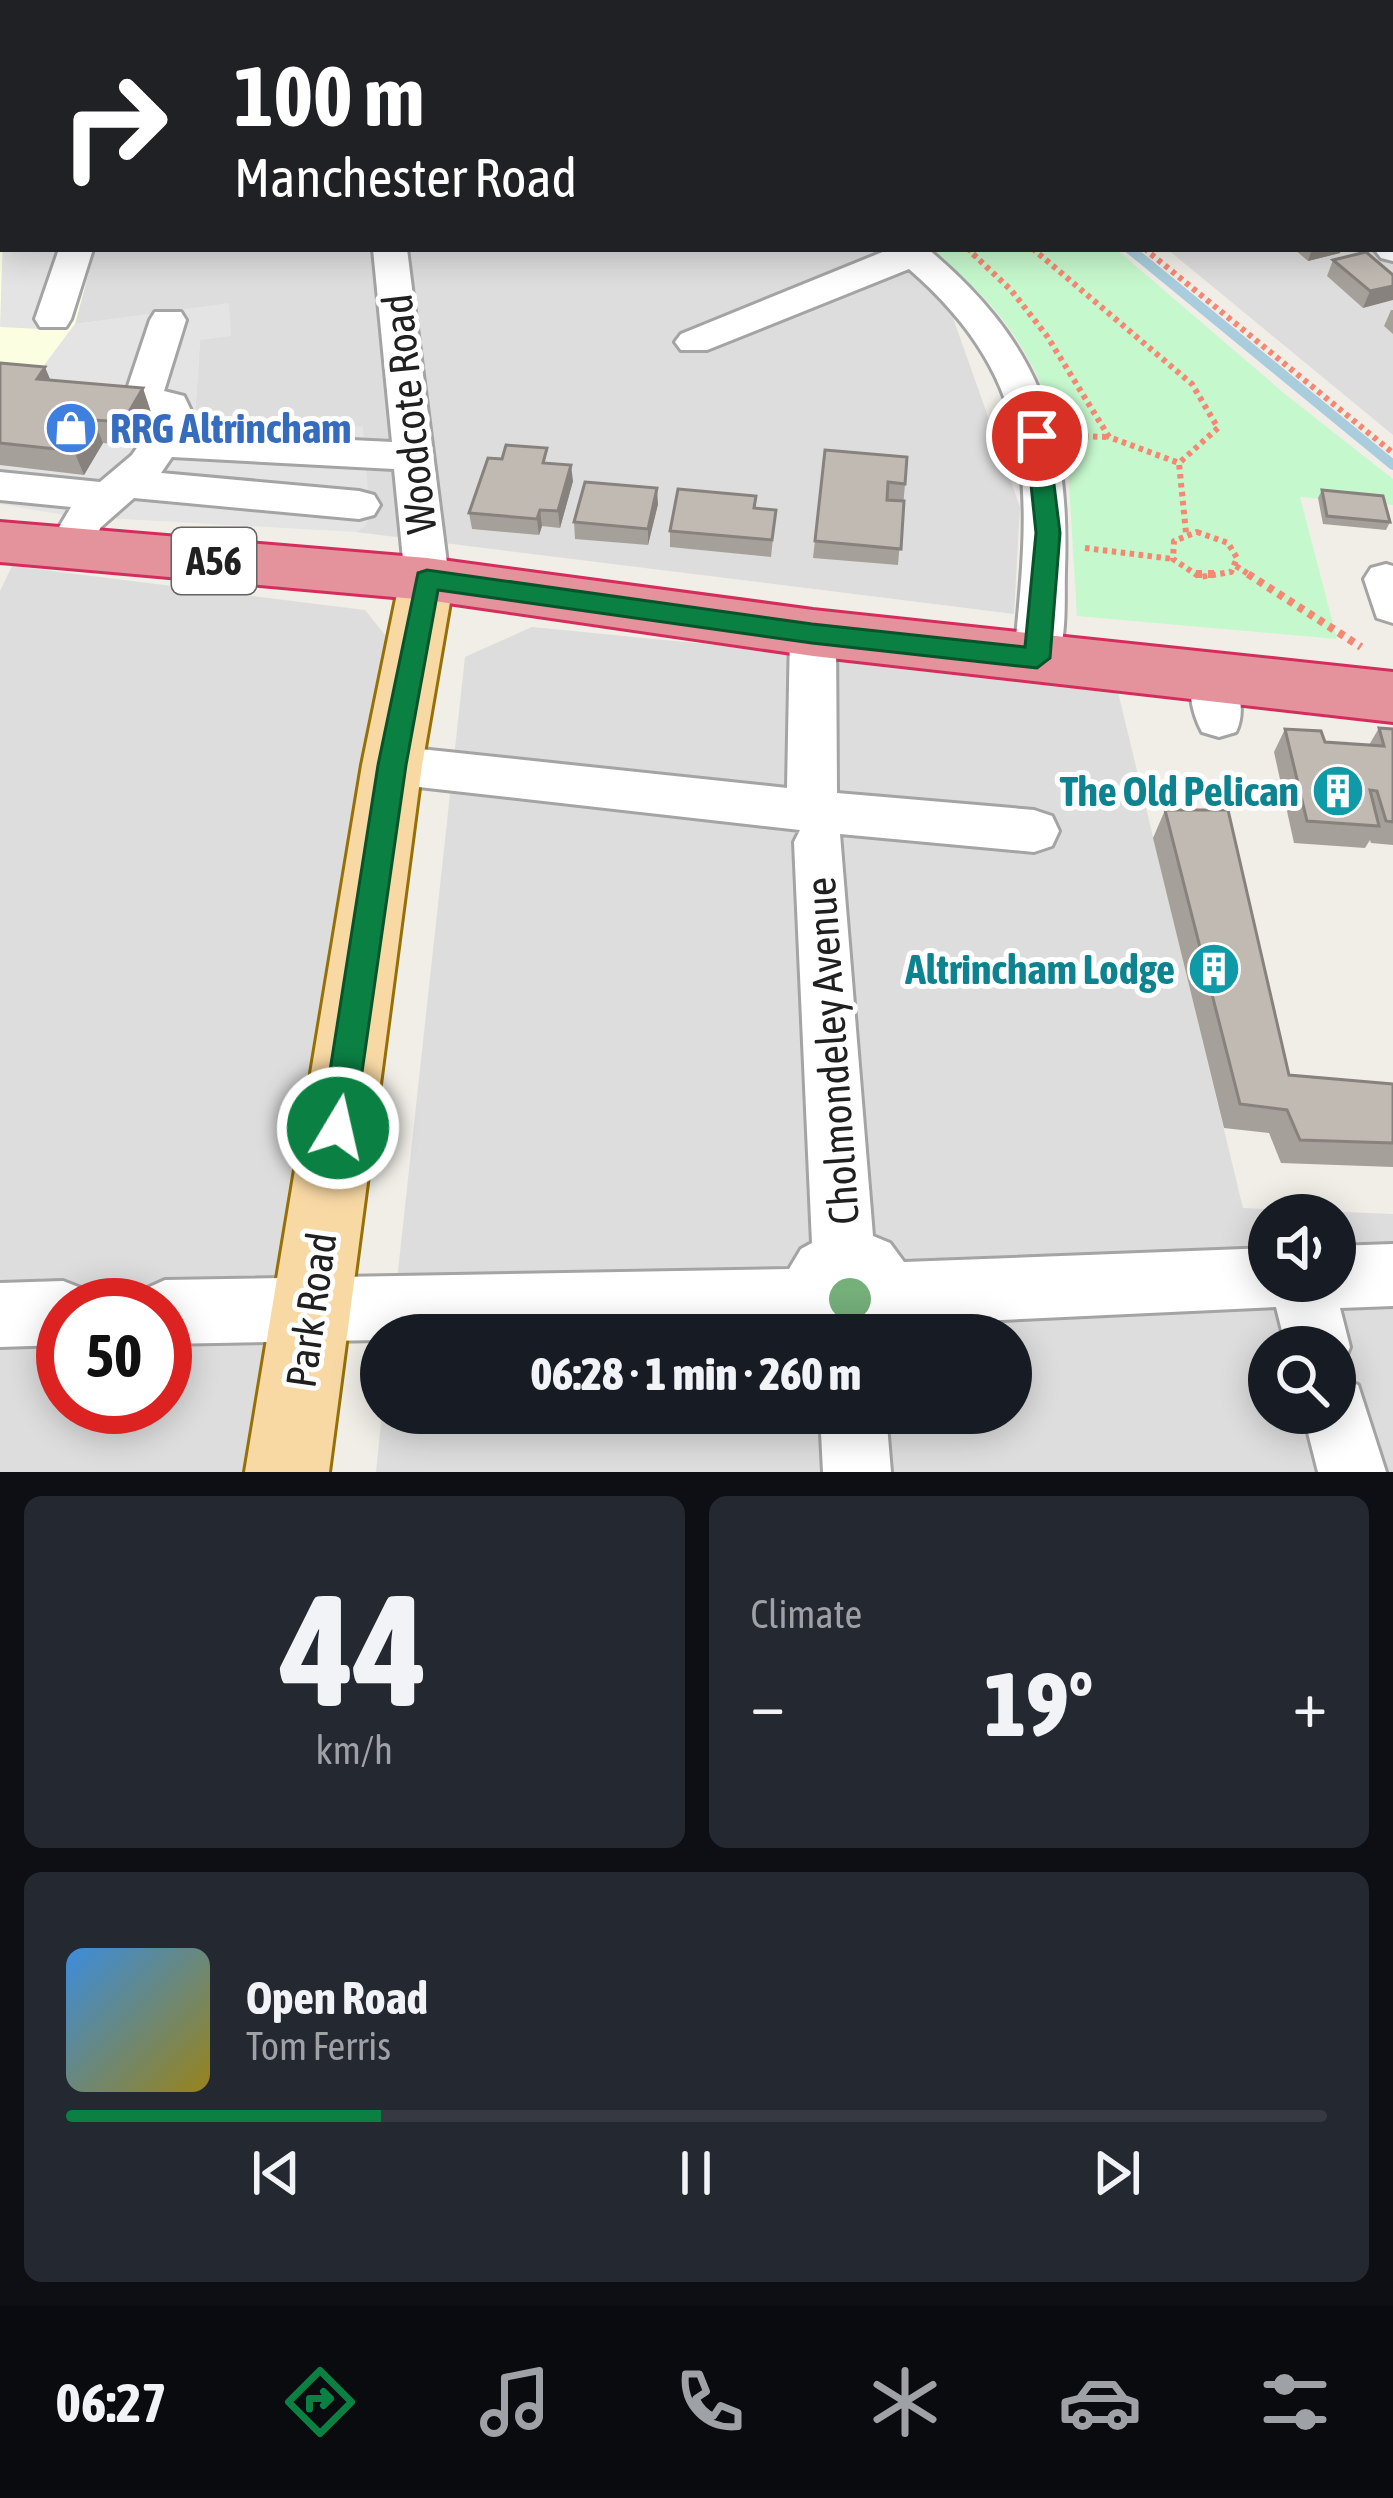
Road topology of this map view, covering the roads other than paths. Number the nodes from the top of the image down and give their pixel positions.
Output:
1 (75, 252) edge
2 (390, 252) edge
3 (911, 252) edge
4 (52, 320) dead end
5 (169, 320) dead end
6 (694, 342) dead end
7 (102, 395) edge
8 (143, 398) junction
9 (158, 443) junction
10 (415, 454) junction
11 (116, 490) junction
12 (359, 505) dead end
13 (1, 529) edge
14 (67, 549) junction
15 (427, 579) junction
16 (812, 633) junction
17 (1037, 658) junction
18 (1386, 696) edge
19 (392, 765) junction
20 (816, 826) junction
21 (1034, 831) dead end
22 (1393, 1275) edge
23 (1356, 1276) edge
24 (1248, 1280) edge
25 (850, 1305) edge
26 (311, 1309) junction
27 (192, 1311) edge
28 (36, 1314) edge
29 (0, 1315) edge
30 (854, 1434) edge
31 (1342, 1434) edge
32 (287, 1472) edge
33 (857, 1472) edge
34 (1352, 1472) edge

1 - 4 street
2 - 10 street, Woodcote Road
3 - 6 street
3 - 17 street
5 - 8 street
7 - 8 street
8 - 9 street
9 - 10 street
9 - 11 street
10 - 15 street, Woodcote Road
11 - 12 street
11 - 13 street
11 - 14 street
13 - 14 highway, A56
14 - 15 highway, A56
15 - 16 highway, A56
15 - 19 main road, Park Road
16 - 17 highway, A56
16 - 20 street, Cholmondeley Avenue
17 - 18 highway, A56
19 - 20 street
19 - 26 main road, Park Road
20 - 21 street
20 - 25 street, Cholmondeley Avenue
22 - 23 street
24 - 25 street
25 - 26 street
26 - 27 street
26 - 32 main road, Park Road
28 - 29 street
30 - 33 street
31 - 34 street

